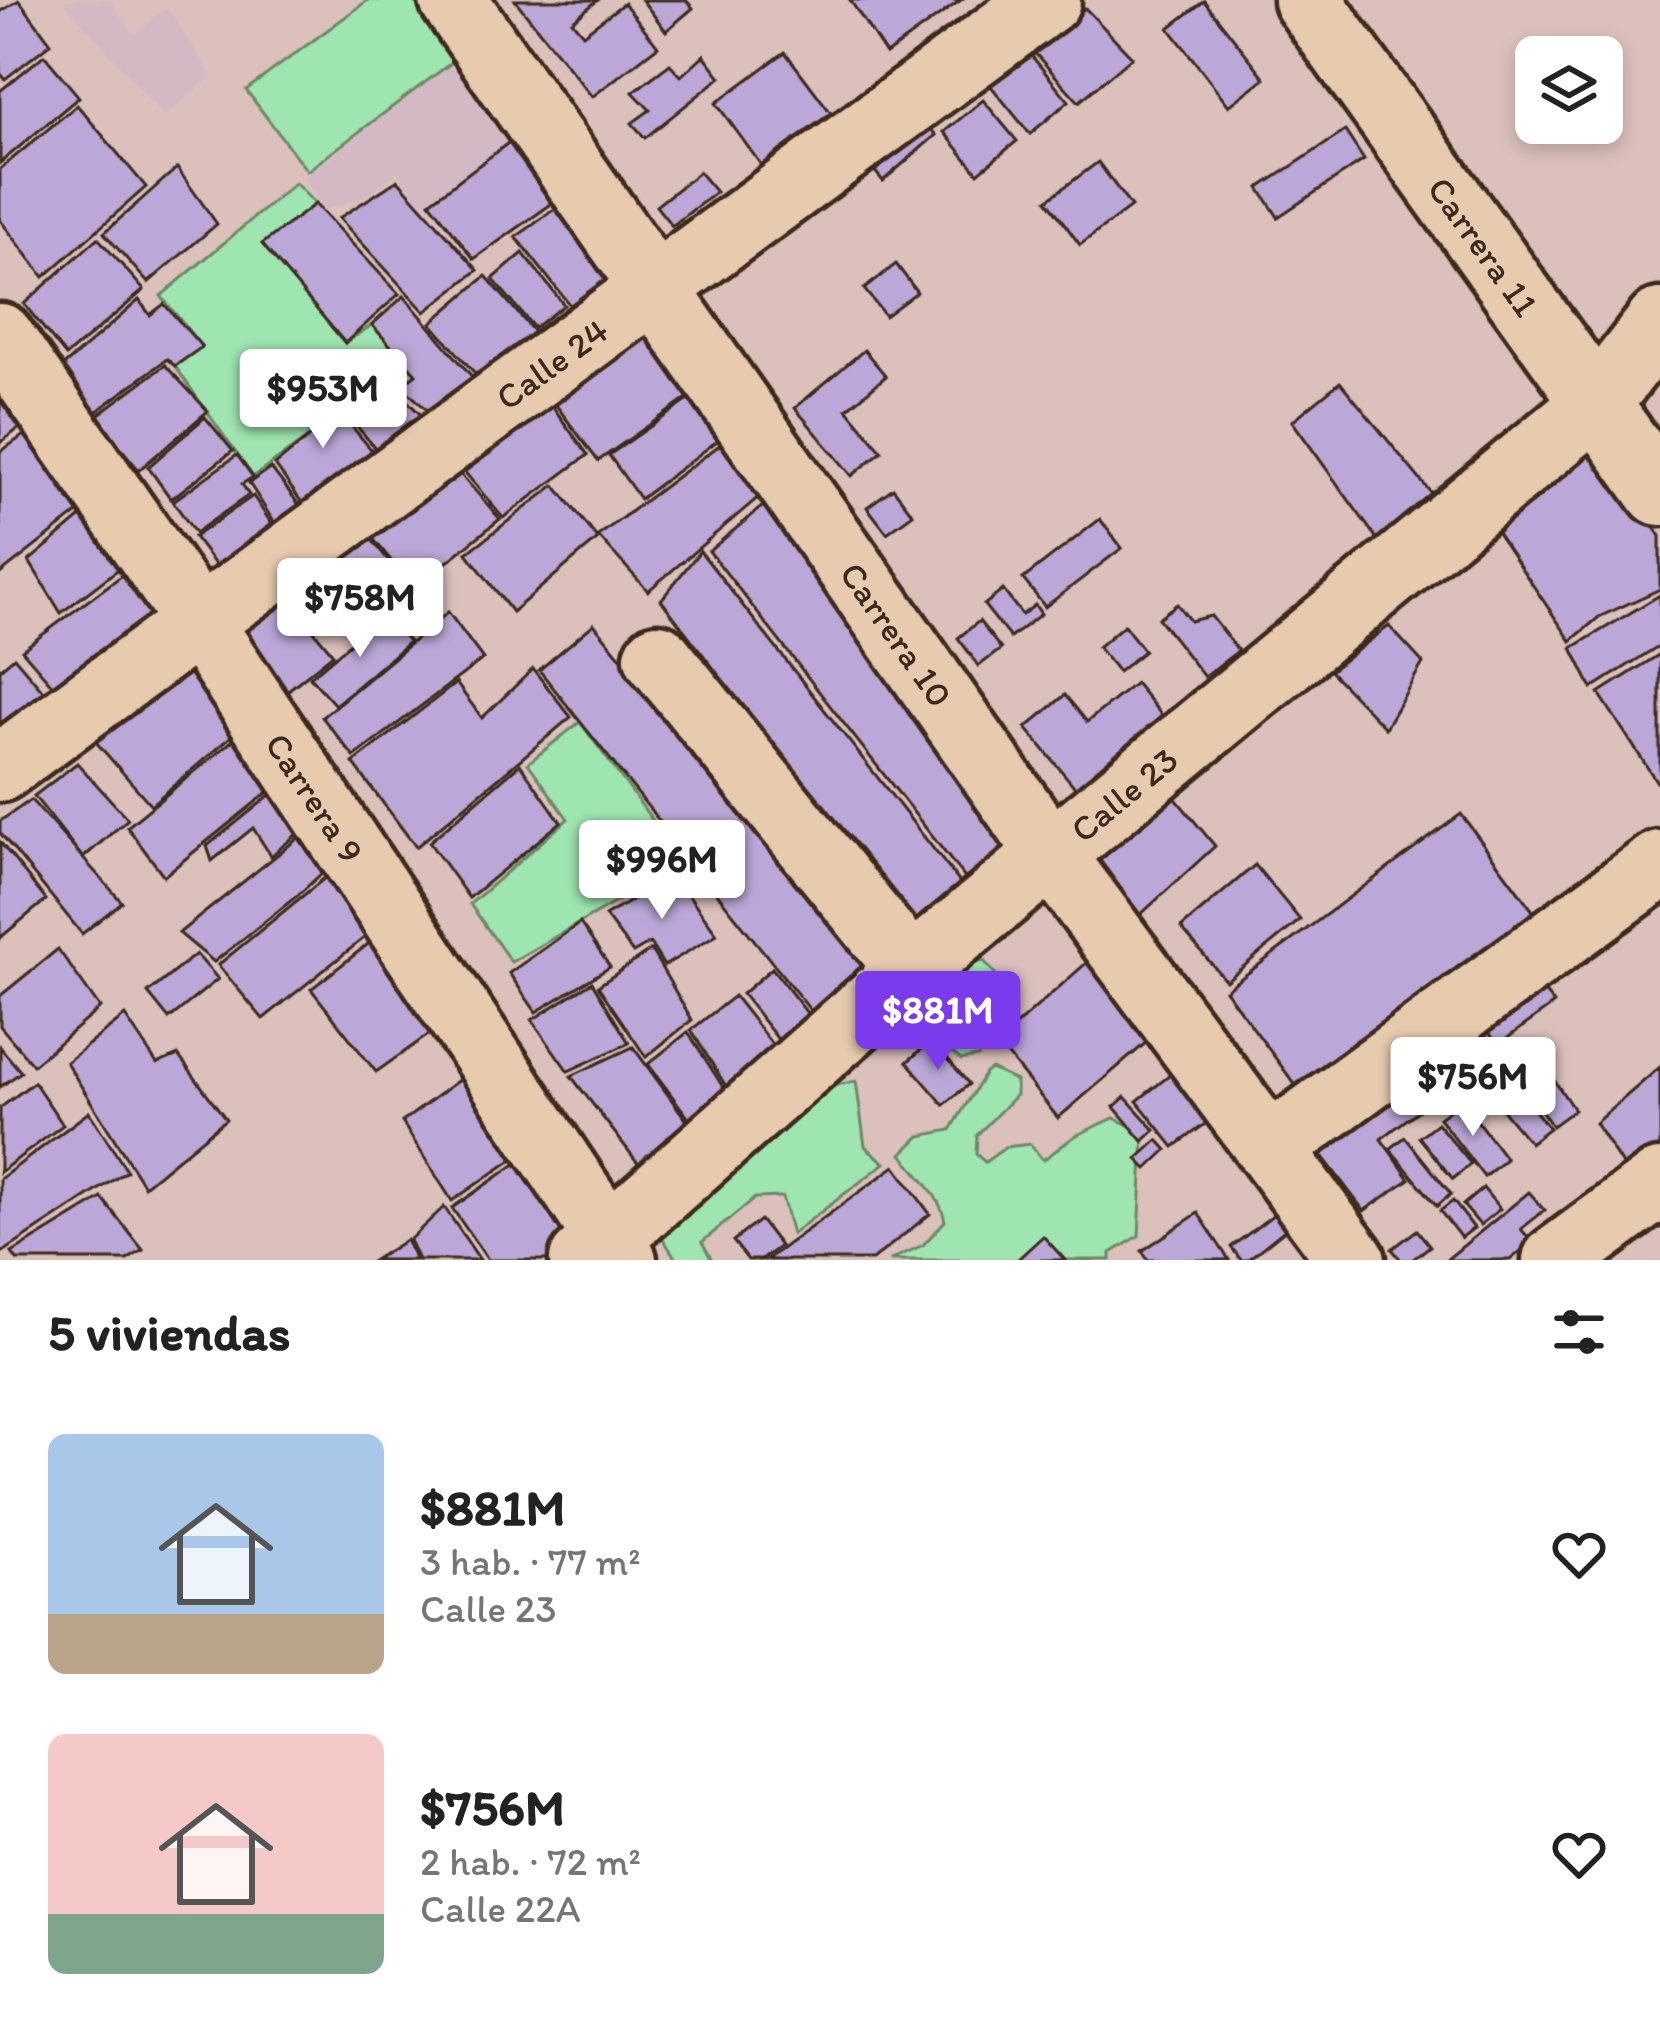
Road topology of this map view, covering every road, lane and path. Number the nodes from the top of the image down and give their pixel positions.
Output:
1 (453, 0) edge
2 (1047, 0) edge
3 (1307, 0) edge
4 (651, 288) junction
5 (1660, 322) edge
6 (0, 337) edge
7 (1599, 401) junction
8 (1660, 492) edge
9 (197, 620) junction
10 (658, 657) dead end
11 (0, 768) edge
12 (1052, 856) junction
13 (1660, 864) edge
14 (911, 970) junction
15 (1270, 1147) junction
16 (1660, 1183) edge
17 (605, 1252) edge
18 (1352, 1260) edge
19 (1556, 1260) edge

1 - 4 street, Carrera 10
2 - 4 street, Calle 24
3 - 7 street, Carrera 11
4 - 9 street, Calle 24
4 - 12 street, Carrera 10
5 - 7 street, Calle 23
6 - 9 street, Carrera 9
7 - 8 street, Carrera 11
7 - 12 street, Calle 23
9 - 11 street, Calle 24
9 - 17 street, Carrera 9
10 - 14 street
12 - 14 street, Calle 23
12 - 15 street, Carrera 10
13 - 15 street
14 - 17 street, Calle 23
15 - 18 street, Carrera 10
16 - 19 street

